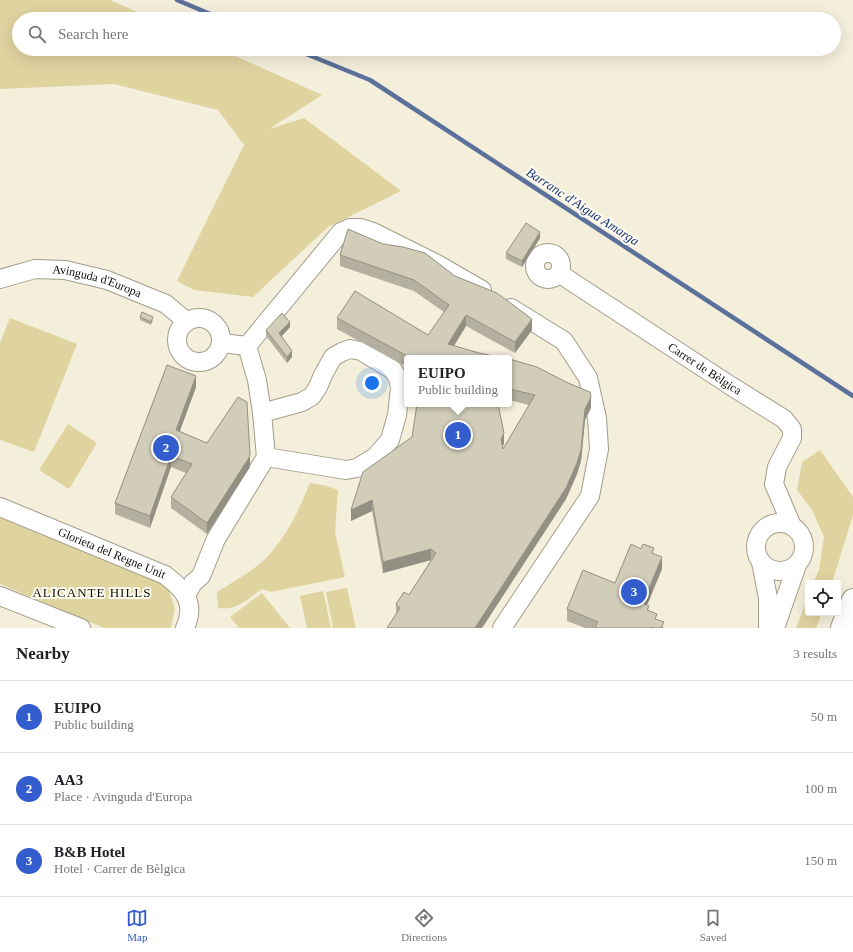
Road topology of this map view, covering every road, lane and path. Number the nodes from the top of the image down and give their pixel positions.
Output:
1 (560, 274) dead end
2 (0, 279) edge
3 (186, 321) junction
4 (222, 343) junction
5 (247, 346) junction
6 (262, 413) junction
7 (266, 457) junction
8 (776, 491) junction
9 (0, 507) edge
10 (792, 526) junction
11 (765, 528) junction
12 (761, 562) junction
13 (797, 565) junction
14 (186, 595) junction
15 (0, 596) edge
16 (853, 600) edge
17 (188, 626) edge
18 (81, 628) edge
19 (502, 628) edge
20 (768, 628) edge
21 (775, 628) edge
22 (842, 628) edge

1 - 8 street, Carrer de Bèlgica
2 - 3 street, Avinguda d'Europa
3 - 4 street
3 - 4 street
4 - 5 street
5 - 6 street
5 - 19 street
6 - 7 street
6 - 7 street
7 - 14 street
8 - 10 street, Carrer de Bèlgica
8 - 11 street, Carrer de Bèlgica
9 - 14 street, Glorieta del Regne Unit
10 - 11 street
10 - 13 street
11 - 12 street
12 - 13 street
12 - 20 street
13 - 21 street
14 - 17 street
15 - 18 street
16 - 22 main road

